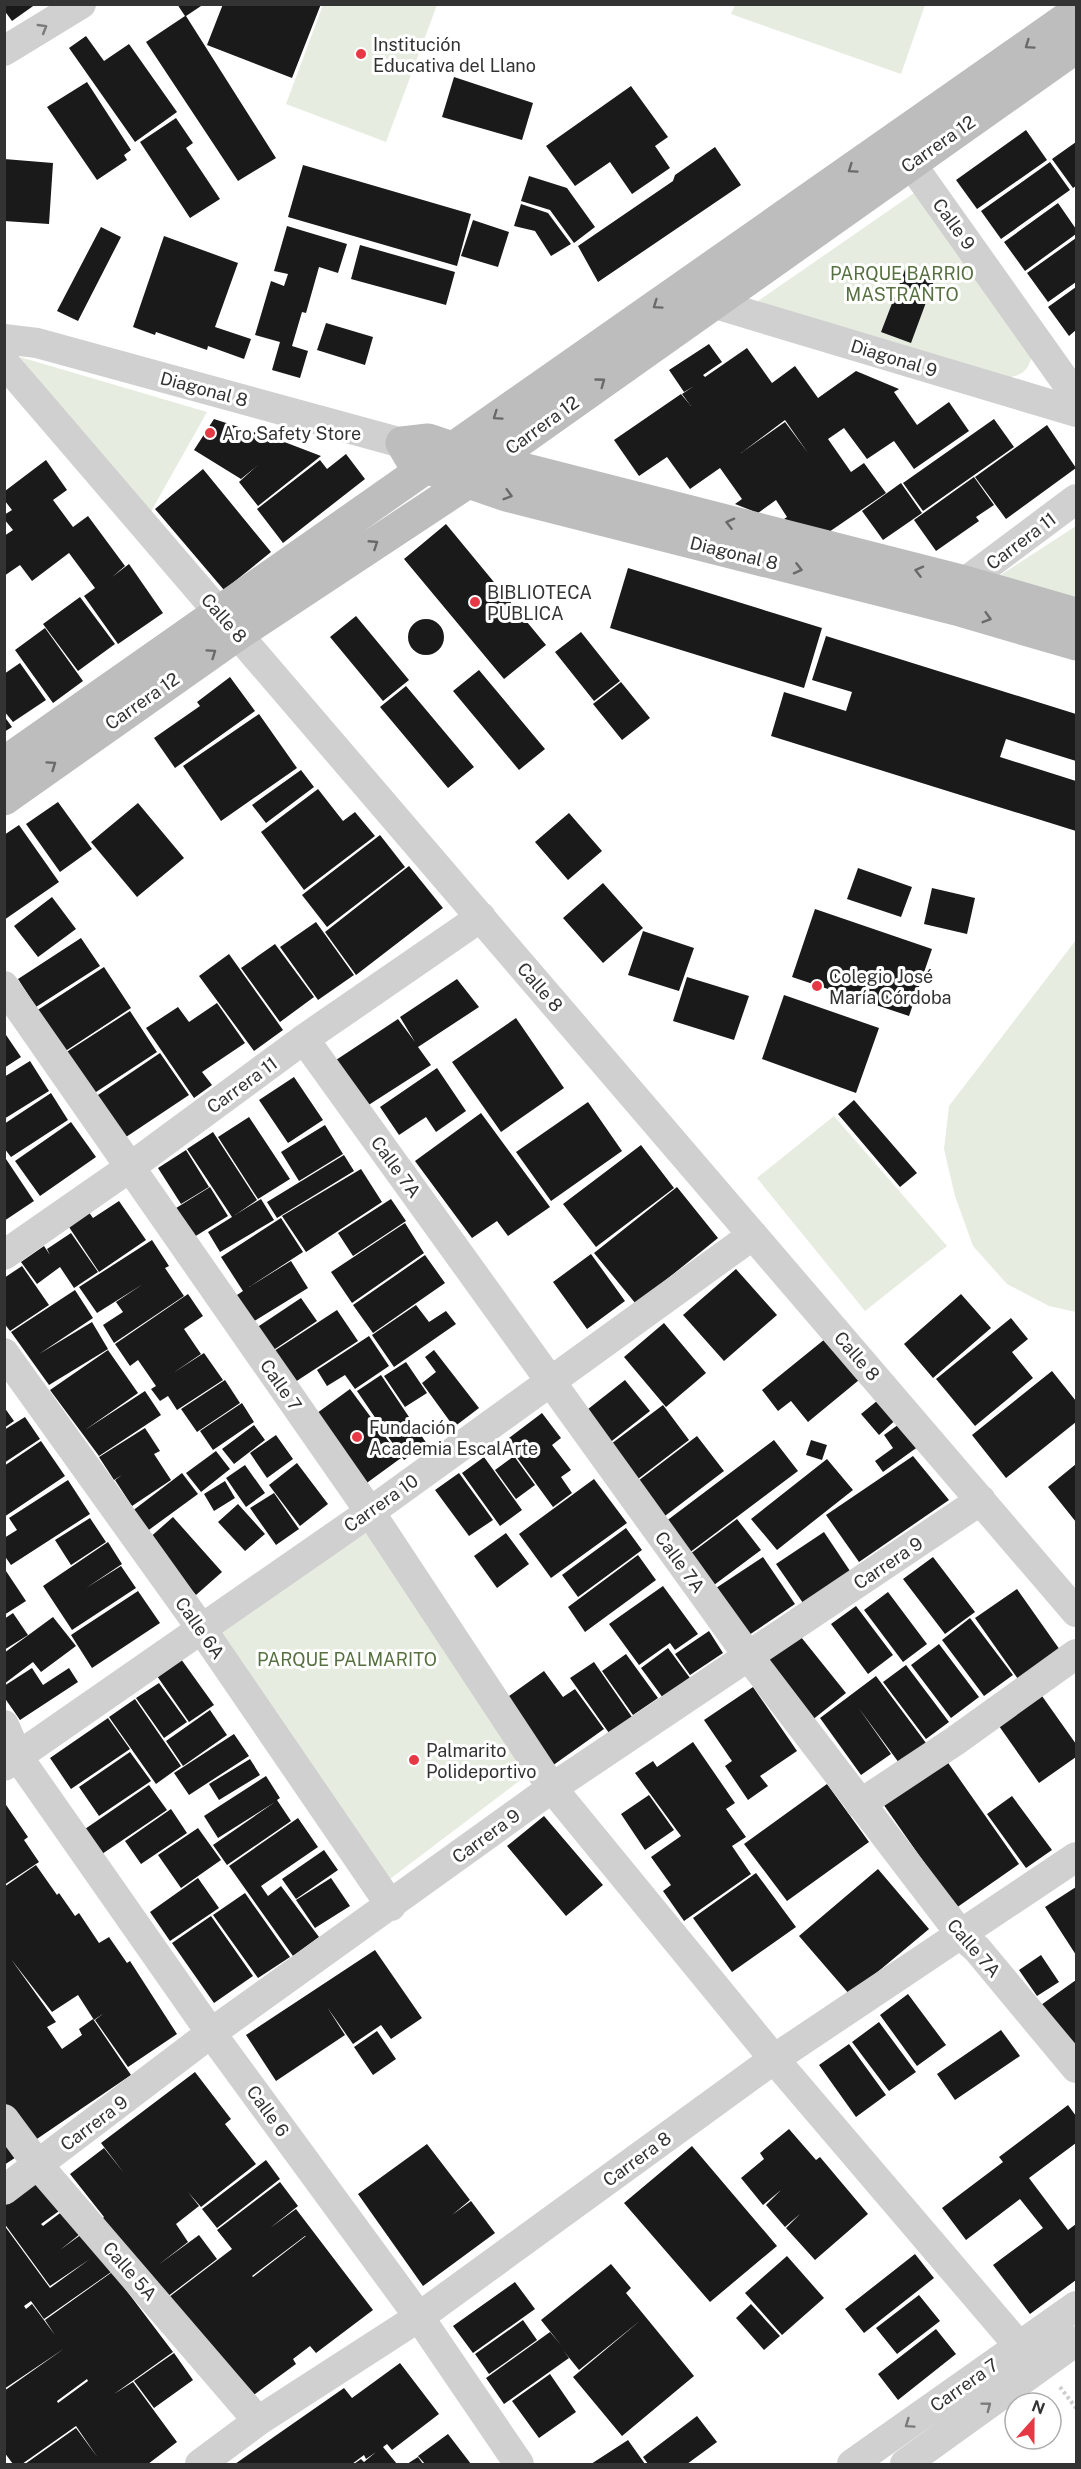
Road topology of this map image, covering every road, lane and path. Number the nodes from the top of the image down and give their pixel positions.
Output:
1 (81, 4) edge
2 (1073, 30) edge
3 (8, 41) edge
4 (902, 151) junction
5 (699, 294) junction
6 (4, 339) edge
7 (1042, 348) junction
8 (4, 362) edge
9 (994, 388) junction
10 (1077, 396) edge
11 (1077, 412) edge
12 (402, 443) junction
13 (451, 447) junction
14 (425, 467) junction
15 (479, 472) junction
16 (1077, 500) edge
17 (960, 596) junction
18 (1077, 614) edge
19 (228, 623) junction
20 (1077, 644) edge
21 (4, 763) edge
22 (4, 799) edge
23 (481, 917) junction
24 (4, 986) edge
25 (304, 1039) junction
26 (129, 1168) junction
27 (753, 1235) junction
28 (4, 1255) edge
29 (4, 1353) edge
30 (549, 1381) junction
31 (981, 1500) junction
32 (370, 1512) junction
33 (1077, 1612) edge
34 (201, 1628) junction
35 (1077, 1653) edge
36 (749, 1656) junction
37 (4, 1725) edge
38 (9, 1757) edge
39 (552, 1788) junction
40 (860, 1804) junction
41 (1077, 1857) edge
42 (391, 1905) junction
43 (962, 1936) junction
44 (211, 2033) junction
45 (774, 2060) junction
46 (1077, 2068) edge
47 (4, 2119) edge
48 (38, 2165) junction
49 (4, 2190) edge
50 (1077, 2306) edge
51 (419, 2317) junction
52 (1077, 2341) edge
53 (1019, 2346) junction
54 (258, 2421) junction
55 (516, 2463) edge
56 (200, 2464) edge
57 (852, 2464) edge
58 (905, 2464) edge

3 -> 1 street
2 - 4 street, Carrera 12
4 - 5 street, Carrera 12
4 - 7 street, Calle 9
5 - 9 street, Diagonal 9
5 -> 13 street, Carrera 12
15 -> 5 street, Carrera 12
6 - 12 street, Diagonal 8
7 - 9 street
7 - 10 street, Calle 9
8 - 19 street, Calle 8
9 - 11 street, Diagonal 9
12 - 13 street, Diagonal 8
12 - 14 street, Diagonal 8
13 - 14 street, Carrera 12
13 - 15 street, Diagonal 8
14 - 15 street, Diagonal 8
14 - 19 street, Carrera 12
15 - 17 street, Diagonal 8
19 -> 15 street, Carrera 12
16 - 17 street, Carrera 11
17 - 18 street, Diagonal 8
17 -> 20 street, Diagonal 8
19 - 21 street, Carrera 12
22 -> 19 street, Carrera 12
19 - 23 street, Calle 8
23 - 25 street, Carrera 11
23 - 27 street, Calle 8
24 - 26 street, Calle 7
25 - 26 street, Carrera 11
25 - 30 street, Calle 7A
26 - 28 street, Carrera 11
26 - 32 street, Calle 7
27 - 30 street, Carrera 10
27 - 31 street, Calle 8
29 - 34 street, Calle 6A
30 - 32 street, Carrera 10
30 - 36 street, Calle 7A
31 - 33 street, Calle 8
31 - 36 street, Carrera 9
32 - 34 street, Carrera 10
32 - 39 street, Calle 7
34 - 38 street, Carrera 10
34 - 42 street, Calle 6A
35 - 40 street
36 - 39 street, Carrera 9
36 - 40 street, Calle 7A
37 - 38 street, Calle 6
38 - 44 street, Calle 6
39 - 42 street, Carrera 9
39 - 45 street, Calle 7
40 - 43 street, Calle 7A
41 - 43 street, Carrera 8
42 - 44 street, Carrera 9
43 - 45 street, Carrera 8
43 - 46 street, Calle 7A
44 - 48 street, Carrera 9
44 - 51 street, Calle 6
45 - 51 street, Carrera 8
45 - 53 street, Calle 7
47 - 48 street, Calle 5A
48 - 49 street, Carrera 9
48 - 54 street, Calle 5A
50 - 53 street, Carrera 7
51 - 54 street, Carrera 8
51 - 55 street, Calle 6
58 -> 52 street, Carrera 7
53 -> 57 street, Carrera 7
54 - 56 street, Carrera 8

